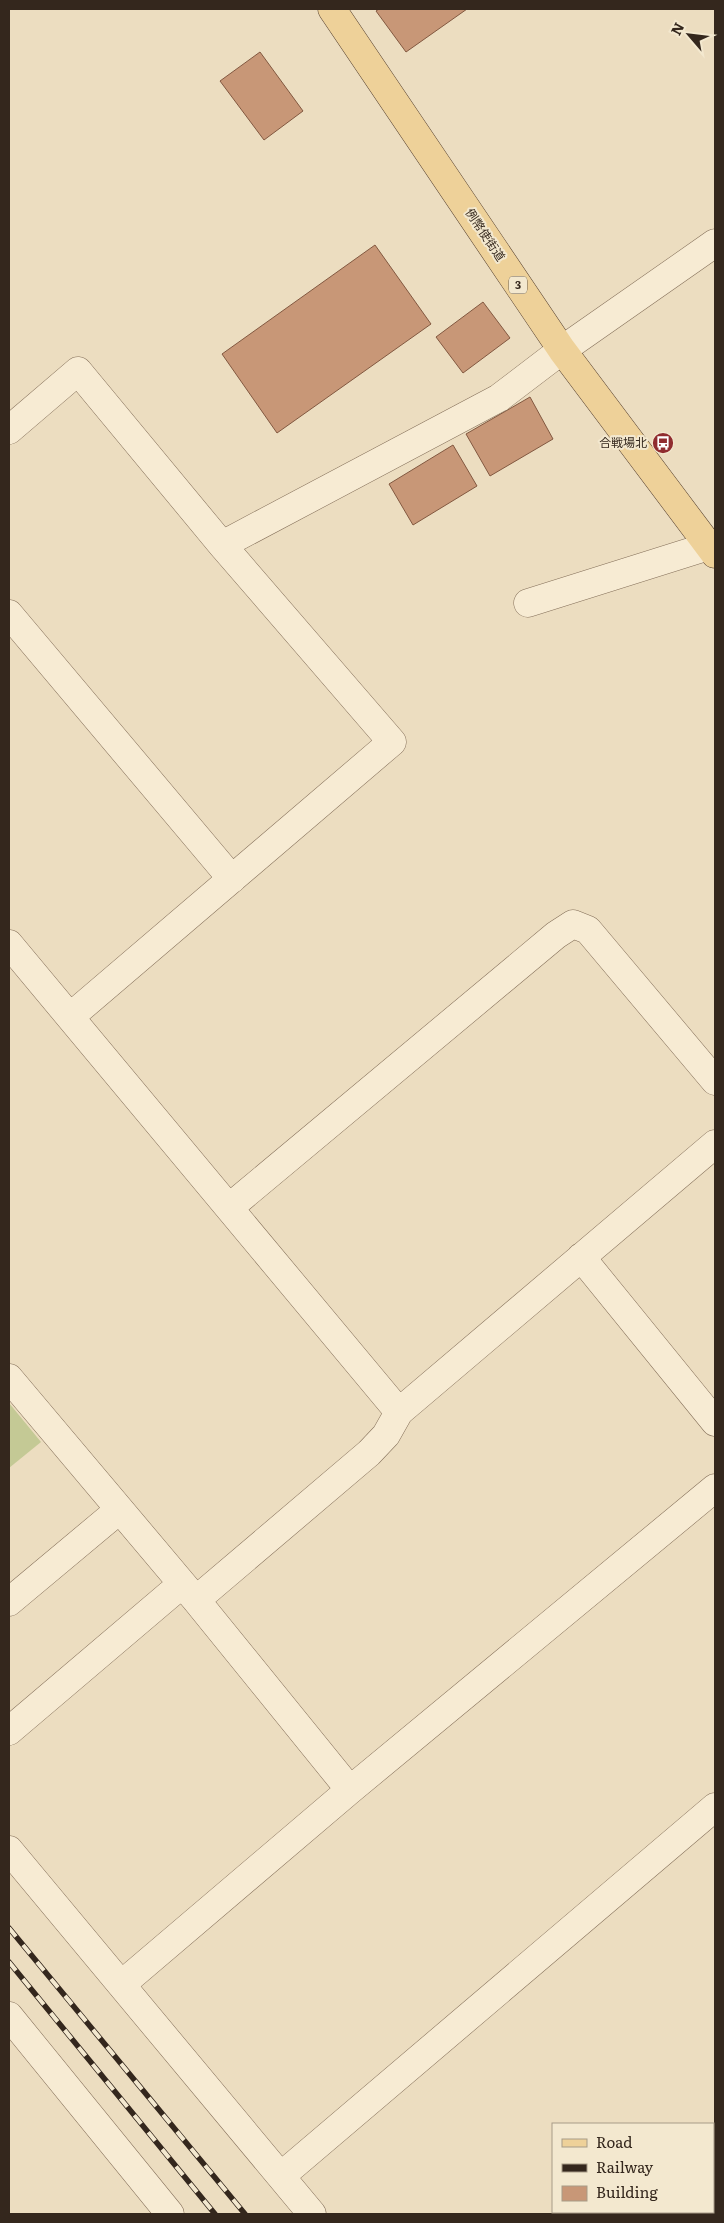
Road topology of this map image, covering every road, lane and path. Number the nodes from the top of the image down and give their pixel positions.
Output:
1 (332, 9) edge
2 (715, 243) edge
3 (562, 350) junction
4 (9, 430) edge
5 (222, 545) junction
6 (712, 550) edge
7 (528, 603) dead end
8 (9, 614) edge
9 (232, 878) junction
10 (9, 944) edge
11 (70, 1017) junction
12 (715, 1082) edge
13 (715, 1144) edge
14 (230, 1207) junction
15 (581, 1256) junction
16 (9, 1378) edge
17 (399, 1412) junction
18 (715, 1422) edge
19 (715, 1488) edge
20 (119, 1510) junction
21 (189, 1592) junction
22 (9, 1602) edge
23 (9, 1731) edge
24 (350, 1790) junction
25 (715, 1807) edge
26 (9, 1850) edge
27 (122, 1984) junction
28 (9, 2016) edge
29 (281, 2176) junction
30 (170, 2214) edge
31 (312, 2214) edge

1 - 3 main road, 例幣使街道 / 3
2 - 3 street
3 - 5 street
3 - 6 main road, 例幣使街道 / 3
4 - 5 street
5 - 9 street
6 - 7 street
8 - 9 street
9 - 11 street
10 - 11 street
11 - 14 street
12 - 14 street
13 - 15 street
14 - 17 street
15 - 17 street
15 - 18 street
16 - 20 street
17 - 21 street
19 - 24 street
20 - 21 street
20 - 22 street
21 - 23 street
21 - 24 street
24 - 27 street
25 - 29 street
26 - 27 street
27 - 29 street
28 - 30 street
29 - 31 street

